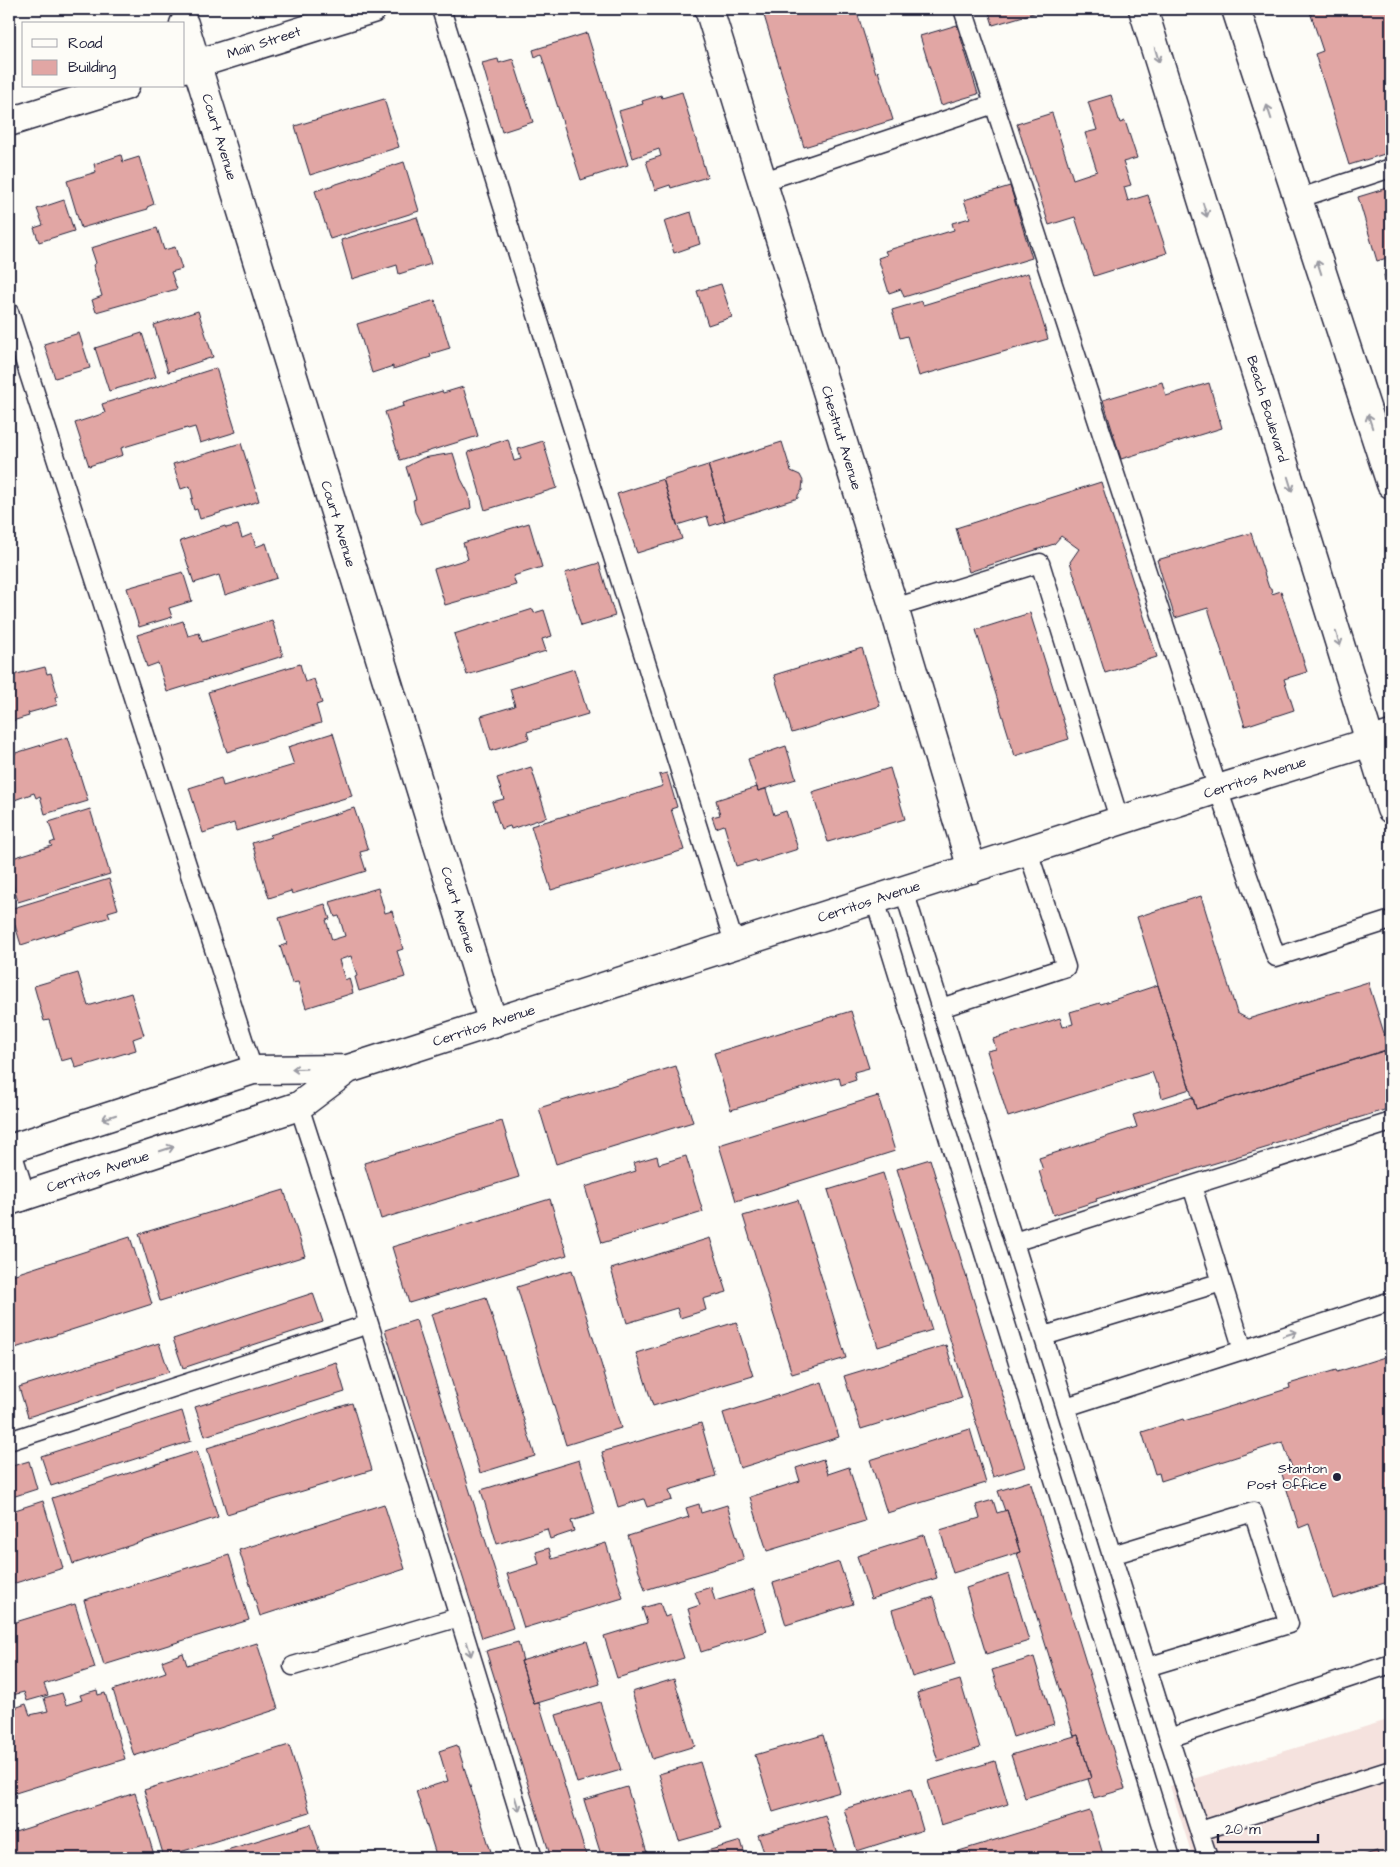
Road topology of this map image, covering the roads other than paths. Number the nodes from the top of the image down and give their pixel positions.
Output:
1 (179, 9) edge
2 (372, 9) edge
3 (441, 9) edge
4 (708, 9) edge
5 (963, 9) edge
6 (1143, 9) edge
7 (1236, 9) edge
8 (183, 22) edge
9 (185, 31) edge
10 (190, 66) edge
11 (119, 88) edge
12 (994, 104) junction
13 (9, 122) edge
14 (1391, 168) edge
15 (761, 182) junction
16 (1297, 199) junction
17 (9, 312) edge
18 (1391, 482) edge
19 (894, 608) junction
20 (1381, 739) edge
21 (1218, 789) junction
22 (1391, 809) edge
23 (1120, 822) junction
24 (1028, 851) junction
25 (972, 869) junction
26 (904, 890) junction
27 (875, 900) junction
28 (1391, 920) edge
29 (735, 946) junction
30 (941, 1008) junction
31 (493, 1023) junction
32 (348, 1069) junction
33 (253, 1070) junction
34 (299, 1106) junction
35 (1391, 1122) edge
36 (9, 1149) edge
37 (9, 1159) edge
38 (1192, 1186) junction
39 (15, 1199) edge
40 (1014, 1242) junction
41 (1222, 1282) junction
42 (1391, 1301) edge
43 (369, 1324) junction
44 (1044, 1336) junction
45 (1243, 1350) junction
46 (1066, 1408) junction
47 (9, 1441) edge
48 (1112, 1554) junction
49 (459, 1617) junction
50 (1391, 1664) edge
51 (293, 1666) dead end
52 (1147, 1667) junction
53 (1169, 1738) junction
54 (1391, 1770) edge
55 (1200, 1831) junction
56 (533, 1858) edge
57 (1171, 1858) edge
58 (1208, 1858) edge

1 - 8 street, Court Avenue
2 - 10 street, Main Street
3 - 29 lane
4 - 15 street, Chestnut Avenue
5 - 12 lane
6 -> 20 street, Beach Boulevard
16 -> 7 street
9 - 10 street, Court Avenue
10 - 31 street, Court Avenue
11 - 13 street
12 - 15 lane
12 - 21 lane
14 - 16 lane
15 - 19 street, Chestnut Avenue
18 -> 16 street
17 - 33 lane
19 - 23 lane
19 - 25 street, Chestnut Avenue
20 - 21 street, Cerritos Avenue
20 - 22 street, Beach Boulevard
21 - 23 street, Cerritos Avenue
21 - 28 lane
23 - 24 street, Cerritos Avenue
24 - 25 street, Cerritos Avenue
24 - 30 lane
25 - 26 street, Cerritos Avenue
26 - 27 street, Cerritos Avenue
26 - 30 lane
27 - 29 street, Cerritos Avenue
27 - 57 lane
29 - 31 street, Cerritos Avenue
30 - 40 lane
31 - 32 street, Cerritos Avenue
32 -> 33 street, Cerritos Avenue
32 - 34 street, Cerritos Avenue
33 -> 36 street, Cerritos Avenue
39 -> 34 street, Cerritos Avenue
34 - 43 lane
35 - 38 lane
37 - 39 street
38 - 40 lane
38 - 41 lane
40 - 44 lane
41 - 44 lane
41 - 45 lane
45 -> 42 lane
43 - 47 lane
43 - 49 lane
44 - 46 lane
45 - 46 lane
46 - 48 lane
48 - 52 lane
48 - 52 lane
49 - 51 lane
49 -> 56 lane
50 - 53 lane
52 - 53 lane
53 - 55 lane
54 - 55 lane
55 - 58 lane

